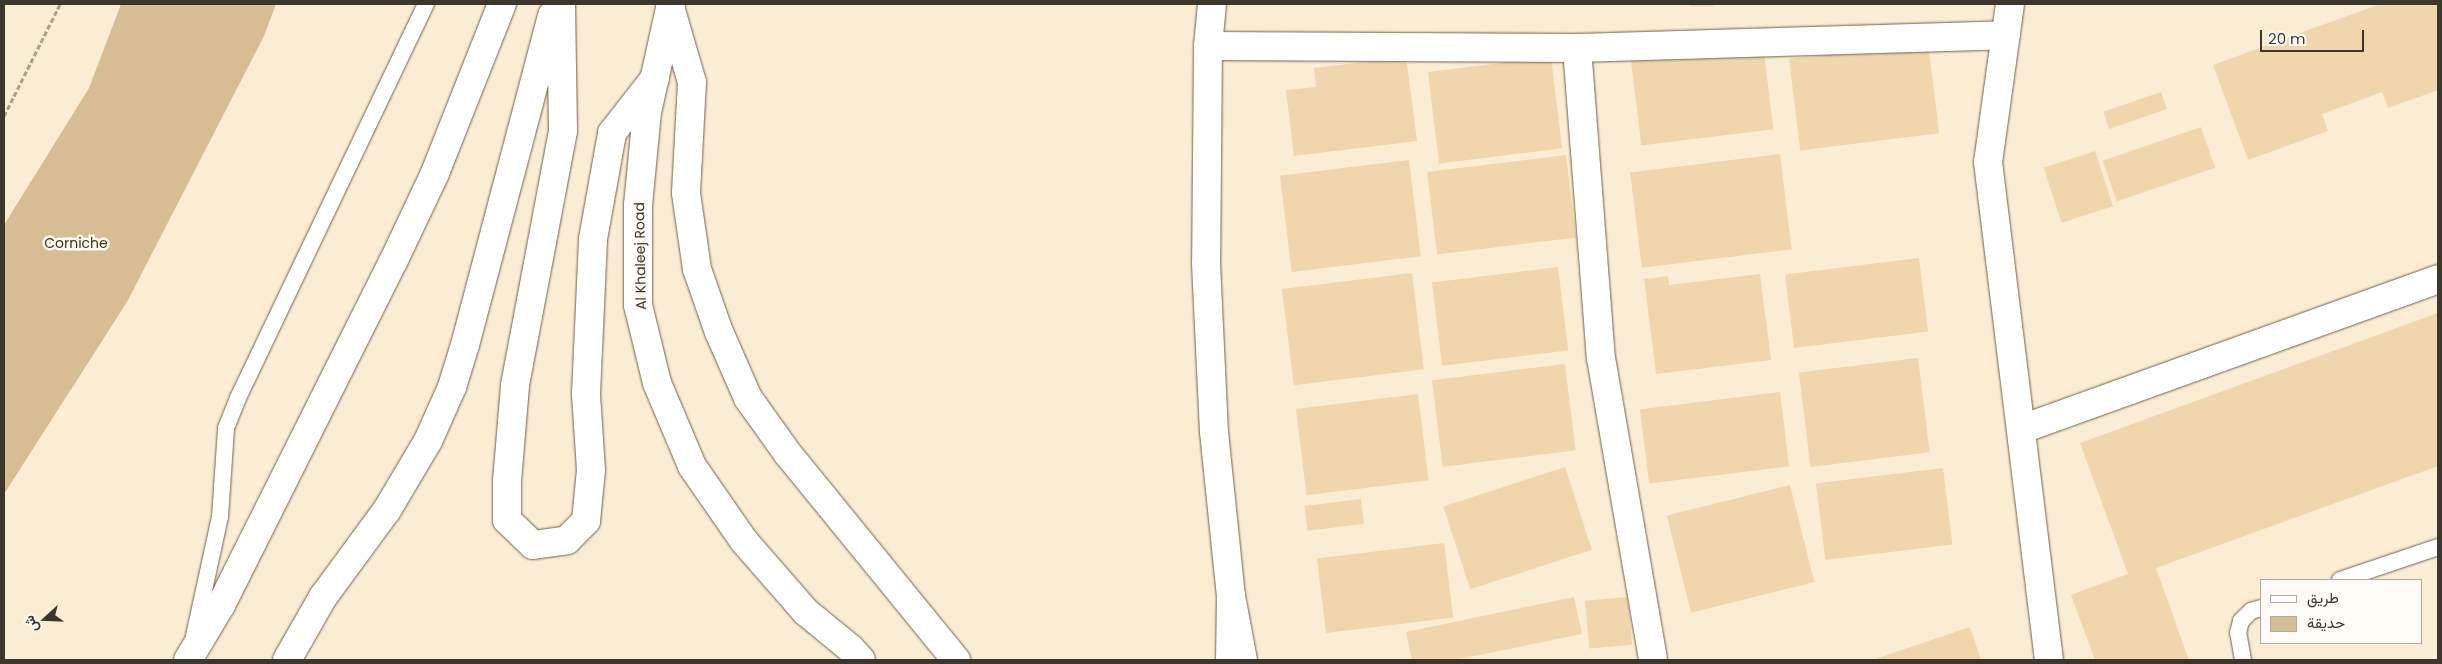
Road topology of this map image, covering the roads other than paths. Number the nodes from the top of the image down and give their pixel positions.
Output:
1 (426, 4) edge
2 (502, 4) edge
3 (554, 4) edge
4 (561, 4) edge
5 (1212, 4) edge
6 (2010, 4) edge
7 (671, 5) edge
8 (2006, 35) junction
9 (1208, 46) junction
10 (1577, 48) junction
11 (655, 78) junction
12 (2438, 279) edge
13 (2022, 428) junction
14 (2438, 547) edge
15 (2343, 579) edge
16 (1231, 596) junction
17 (2260, 608) edge
18 (189, 659) edge
19 (287, 660) edge
20 (861, 660) edge
21 (956, 660) edge
22 (1230, 660) edge
23 (1243, 660) edge
24 (1654, 660) edge
25 (2049, 660) edge
26 (2244, 660) edge

1 - 18 lane
2 - 18 street
3 - 19 street
4 - 11 street
5 - 9 street
6 - 8 street
7 - 11 street, Al Khaleej Road
7 - 21 street
8 - 10 street
8 - 13 street
9 - 10 street
9 - 16 street
10 - 24 street
11 - 20 street, Al Khaleej Road
12 - 13 street
13 - 25 street
14 - 15 lane
16 - 22 street
16 - 23 street
17 - 26 lane

